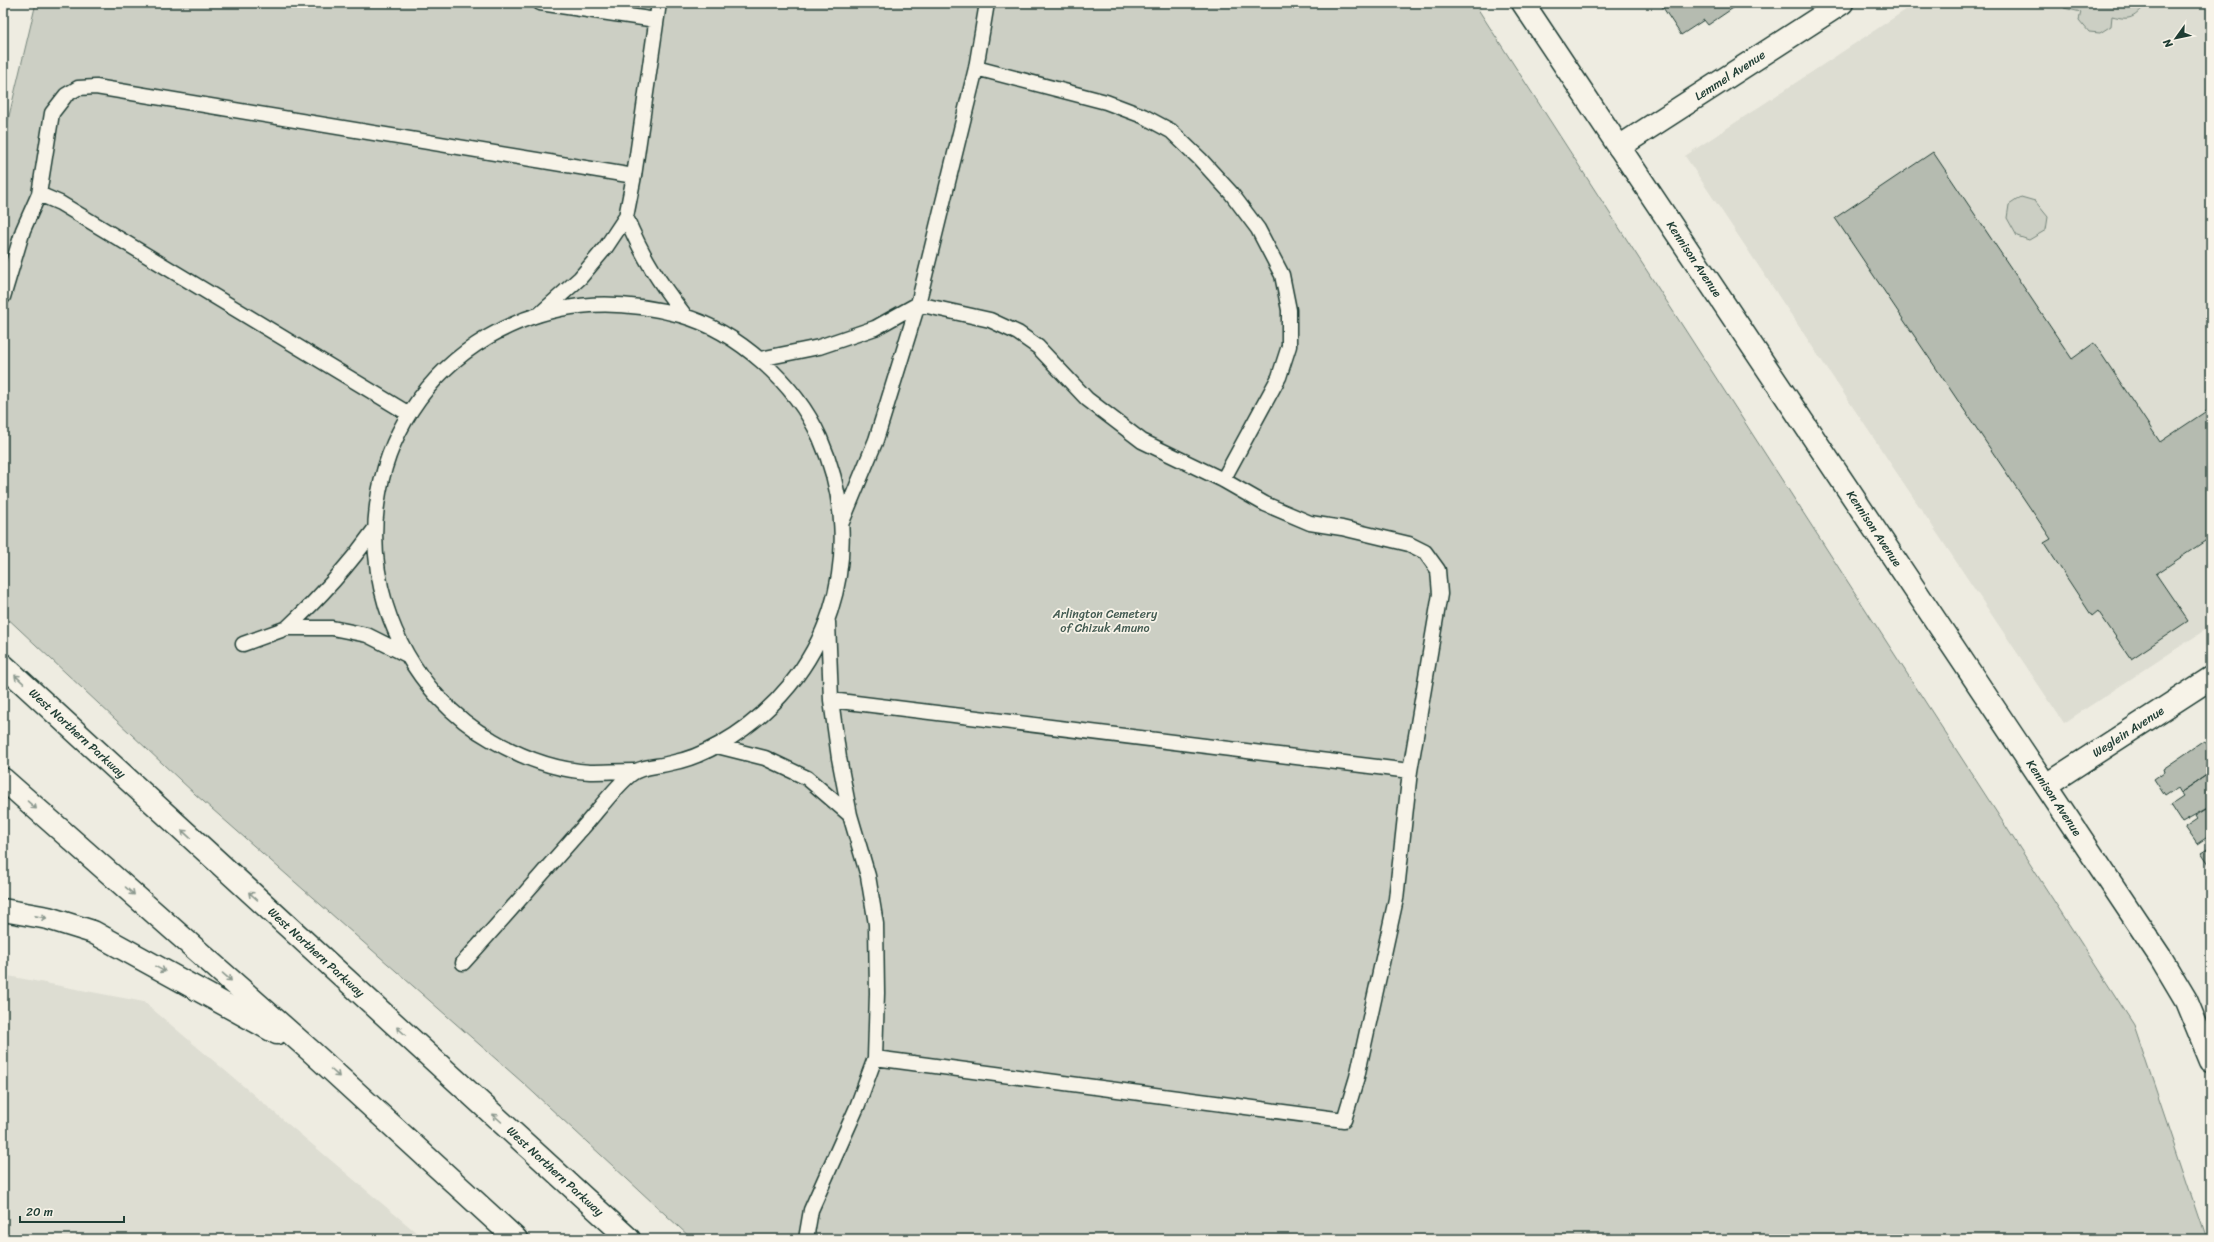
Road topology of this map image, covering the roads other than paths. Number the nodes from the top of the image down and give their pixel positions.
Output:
1 (540, 3) edge
2 (659, 3) edge
3 (987, 3) edge
4 (1523, 3) edge
5 (1842, 3) edge
6 (656, 20) junction
7 (976, 68) junction
8 (1619, 147) junction
9 (634, 176) junction
10 (39, 194) junction
11 (626, 217) junction
12 (3, 297) edge
13 (918, 304) junction
14 (541, 313) junction
15 (686, 317) junction
16 (760, 359) junction
17 (409, 414) junction
18 (1223, 480) junction
19 (842, 522) junction
20 (374, 530) junction
21 (828, 621) junction
22 (287, 628) junction
23 (243, 644) dead end
24 (405, 654) junction
25 (3, 665) edge
26 (2211, 678) edge
27 (831, 700) junction
28 (717, 746) junction
29 (634, 771) junction
30 (1410, 771) junction
31 (3, 779) edge
32 (2046, 786) junction
33 (850, 816) junction
34 (3, 910) edge
35 (463, 963) dead end
36 (313, 1053) junction
37 (875, 1058) junction
38 (2211, 1061) edge
39 (516, 1239) edge
40 (629, 1239) edge
41 (806, 1239) edge

1 - 6 lane
2 - 6 lane
3 - 7 lane
4 - 8 main road, Kennison Avenue
5 - 8 main road, Lemmel Avenue
6 - 9 lane
7 - 13 lane
7 - 18 lane
8 - 32 main road, Kennison Avenue
9 - 10 lane
9 - 11 lane
10 - 12 lane
10 - 17 lane
11 - 14 lane
11 - 15 lane
13 - 16 lane
13 - 18 lane
13 - 19 lane
14 - 15 lane
14 - 17 lane
15 - 16 lane
16 - 19 lane
17 - 20 lane
18 - 30 lane
19 - 21 lane
20 - 22 lane
20 - 24 lane
21 - 27 lane
21 - 28 lane
22 - 23 lane
22 - 24 lane
24 - 29 lane
40 -> 25 main road, West Northern Parkway
26 - 32 main road, Weglein Avenue
27 - 30 lane
27 - 33 lane
28 - 29 lane
28 - 33 lane
29 - 35 lane
30 - 37 lane
31 -> 36 main road
32 - 38 main road, Kennison Avenue
33 - 37 lane
34 -> 36 main road
36 -> 39 main road
37 - 41 lane

